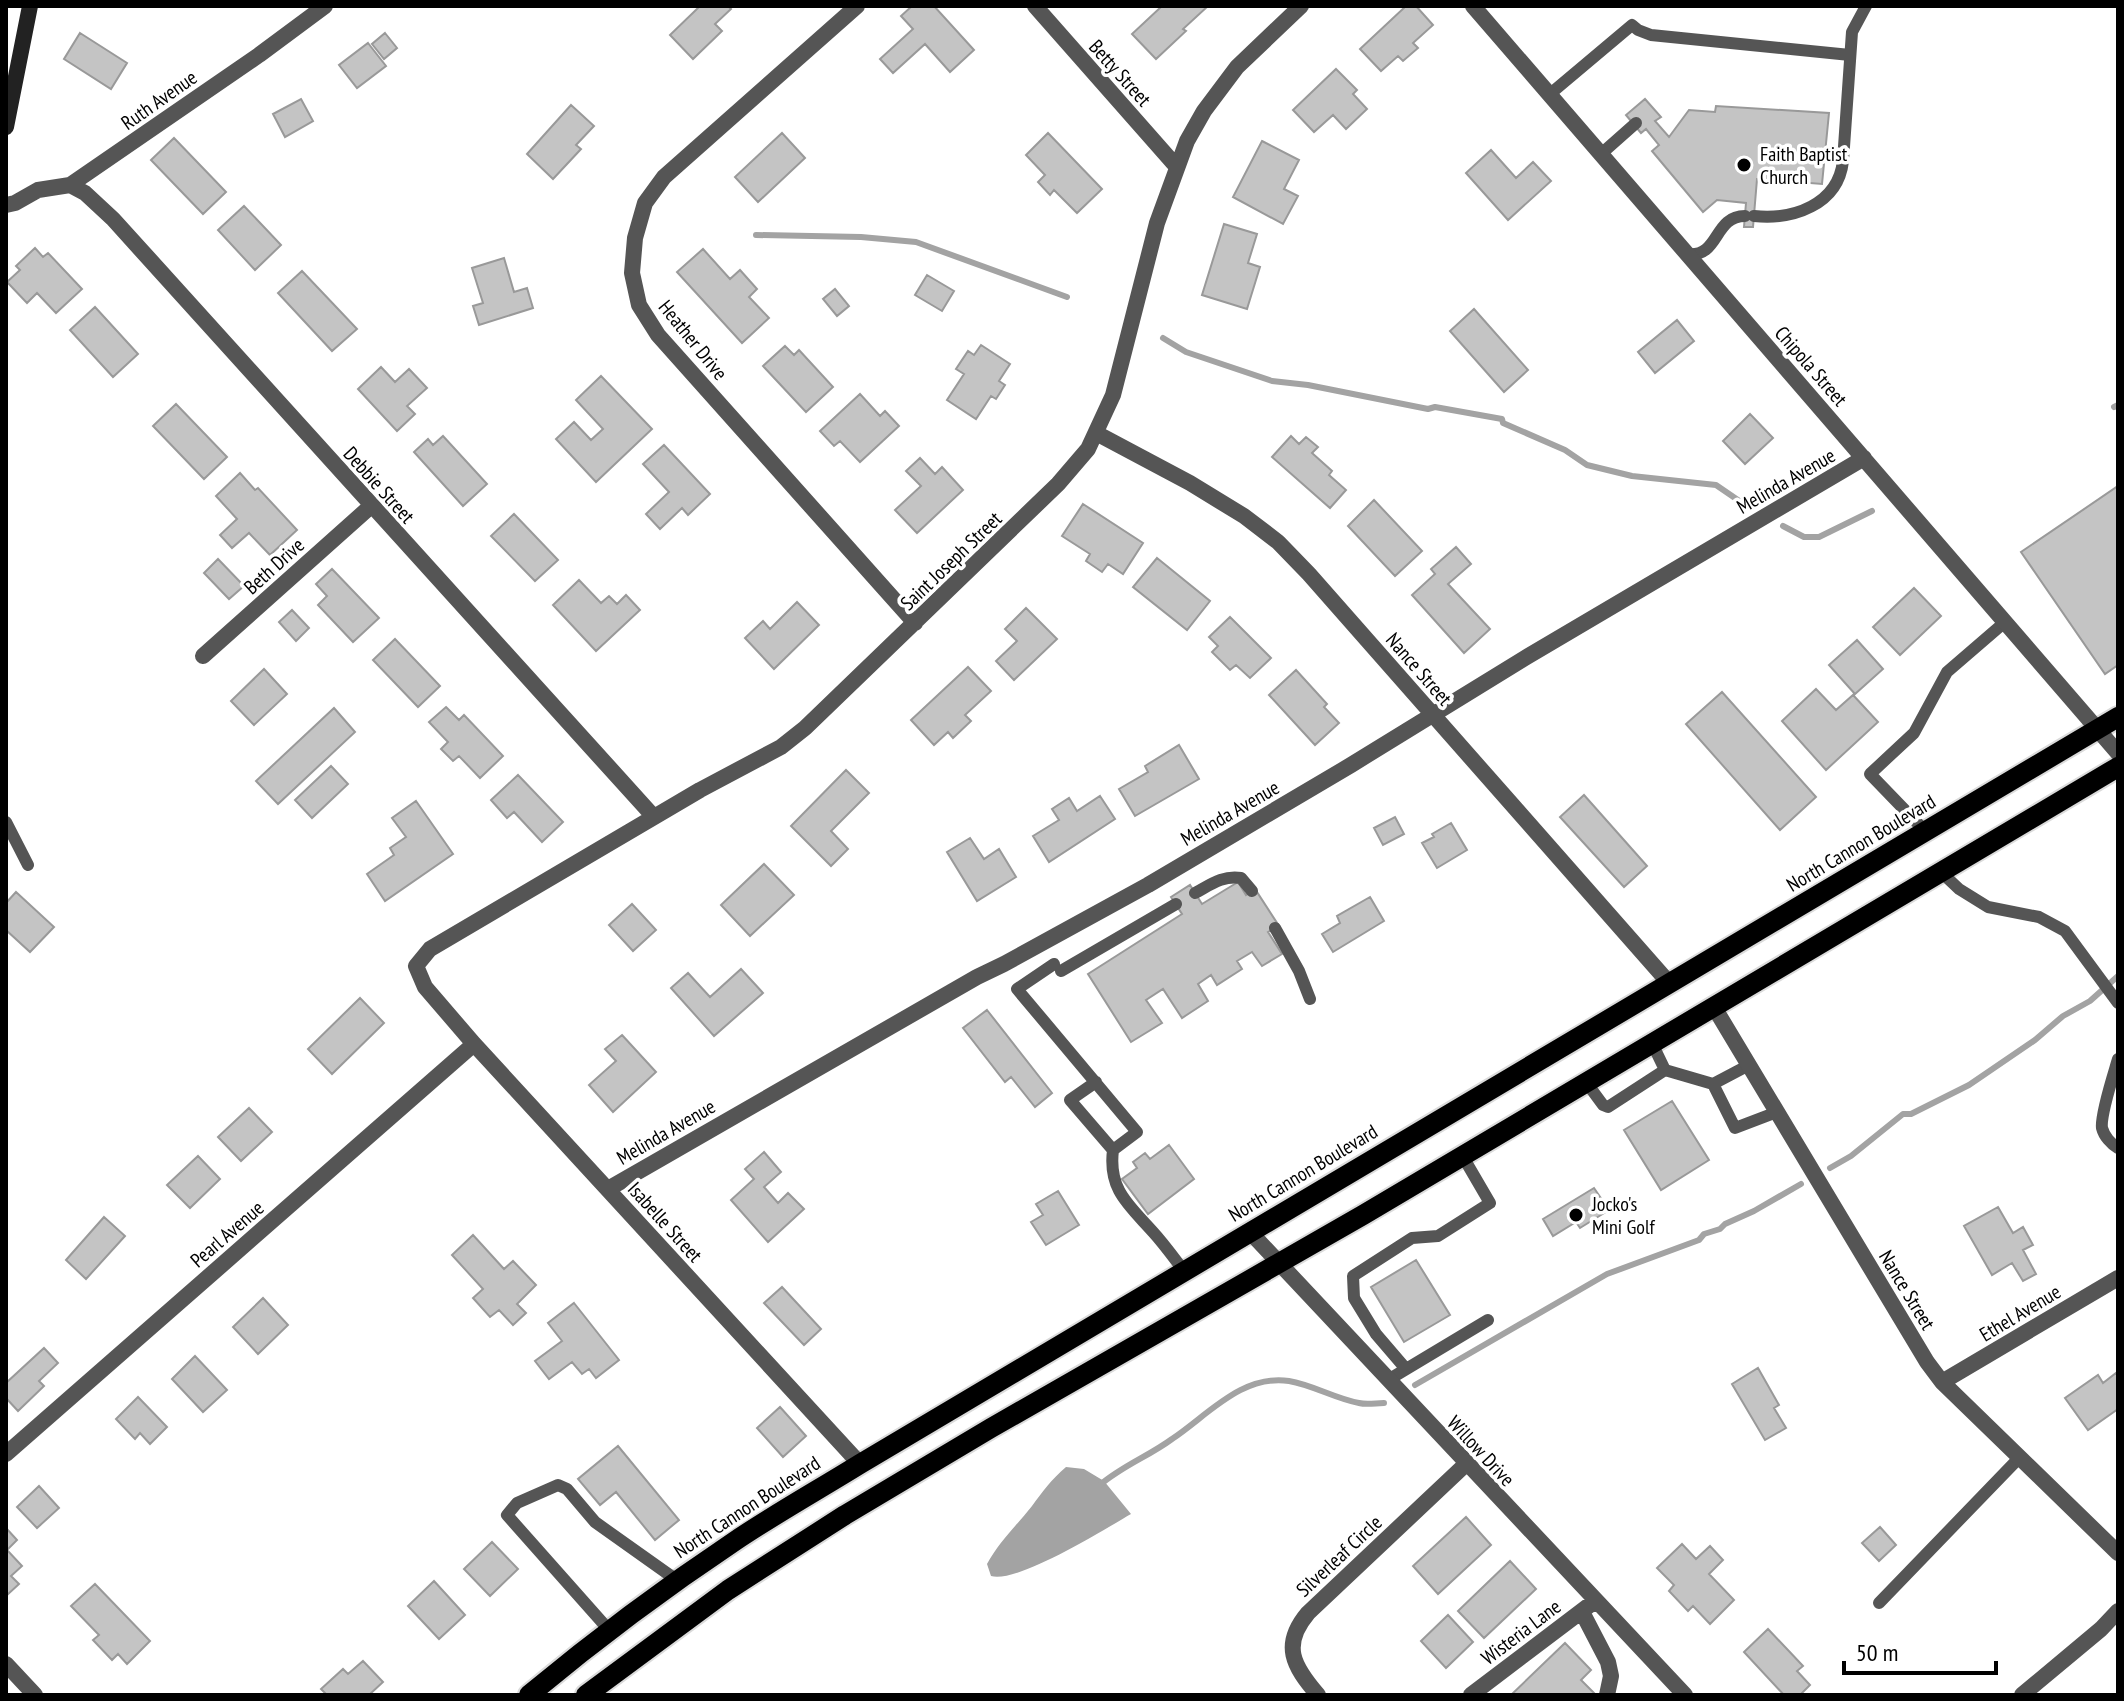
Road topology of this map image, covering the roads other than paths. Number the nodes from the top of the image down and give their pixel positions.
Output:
1 (30, 6) edge
2 (325, 6) edge
3 (857, 6) edge
4 (1035, 6) edge
5 (1301, 6) edge
6 (1473, 6) edge
7 (1866, 6) edge
8 (1850, 55) junction
9 (1550, 94) junction
10 (1636, 123) dead end
11 (6, 127) edge
12 (1601, 154) junction
13 (1176, 166) junction
14 (70, 185) junction
15 (6, 205) edge
16 (1687, 254) junction
17 (1096, 433) junction
18 (1864, 458) junction
19 (371, 506) junction
20 (2005, 622) junction
21 (915, 623) junction
22 (203, 656) dead end
23 (1432, 714) junction
24 (2118, 717) edge
25 (2098, 729) junction
26 (2118, 753) edge
27 (2118, 767) edge
28 (654, 817) junction
29 (6, 822) edge
30 (1926, 832) junction
31 (28, 865) dead end
32 (1941, 872) junction
33 (1252, 891) dead end
34 (1195, 893) dead end
35 (1176, 904) dead end
36 (1275, 928) dead end
37 (416, 966) joint
38 (1670, 984) junction
39 (1310, 999) dead end
40 (2118, 1003) edge
41 (1714, 1007) junction
42 (1652, 1043) junction
43 (474, 1044) junction
44 (2118, 1059) edge
45 (1749, 1065) junction
46 (1665, 1070) junction
47 (1096, 1082) junction
48 (1586, 1082) junction
49 (1713, 1084) junction
50 (1777, 1112) junction
51 (2118, 1148) edge
52 (1113, 1150) junction
53 (1462, 1155) junction
54 (608, 1189) junction
55 (1250, 1232) junction
56 (1278, 1263) junction
57 (1184, 1271) junction
58 (2118, 1278) edge
59 (1488, 1320) dead end
60 (1406, 1369) junction
61 (1388, 1380) junction
62 (1942, 1382) junction
63 (6, 1454) edge
64 (2020, 1457) junction
65 (860, 1464) junction
66 (1466, 1464) junction
67 (2118, 1553) edge
68 (678, 1581) junction
69 (1879, 1603) dead end
70 (1588, 1606) junction
71 (2118, 1611) edge
72 (609, 1630) junction
73 (6, 1664) edge
74 (35, 1695) edge
75 (529, 1695) edge
76 (586, 1695) edge
77 (1318, 1695) edge
78 (1471, 1695) edge
79 (1607, 1695) edge
80 (1685, 1695) edge
81 (2022, 1695) edge

1 - 11 street
2 - 14 street, Ruth Avenue
3 - 21 street, Heather Drive
4 - 13 street, Betty Street
5 - 13 street, Saint Joseph Street
6 - 9 street, Chipola Street
7 - 8 lane
8 - 9 lane
8 - 16 lane
9 - 12 street, Chipola Street
10 - 12 lane
12 - 16 street, Chipola Street
13 - 17 street, Saint Joseph Street
14 - 15 street, Ruth Avenue
14 - 19 street, Debbie Street
16 - 18 street, Chipola Street
17 - 21 street, Saint Joseph Street
17 - 23 street, Nance Street
18 - 20 street, Chipola Street
18 - 23 street, Melinda Avenue
19 - 22 street, Beth Drive
19 - 28 street, Debbie Street
20 - 25 street, Chipola Street
20 - 30 lane
21 - 28 street, Saint Joseph Street
23 - 38 street, Nance Street
23 - 54 street, Melinda Avenue
24 - 25 main road, North Cannon Boulevard
25 - 26 street, Chipola Street
25 - 30 main road, North Cannon Boulevard
27 - 32 main road
28 - 37 street, Saint Joseph Street
29 - 31 lane
30 - 38 main road, North Cannon Boulevard
32 - 40 lane
32 - 41 main road
33 - 34 lane
35 - 47 lane
36 - 39 lane
37 - 43 street, Isabelle Street
38 - 55 main road, North Cannon Boulevard
41 - 42 main road
41 - 45 street, Nance Street
42 - 46 lane
42 - 48 main road
43 - 54 street, Isabelle Street
43 - 63 street, Pearl Avenue
44 - 51 lane
45 - 49 lane
45 - 50 street, Nance Street
46 - 48 lane
46 - 49 lane
47 - 52 lane
47 - 52 lane
48 - 53 main road
49 - 50 lane
50 - 62 street, Nance Street
52 - 57 lane
53 - 56 main road
53 - 60 lane
54 - 65 street, Isabelle Street
55 - 56 street, Willow Drive
55 - 57 main road, North Cannon Boulevard
56 - 61 street, Willow Drive
56 - 76 main road
57 - 65 main road, North Cannon Boulevard
58 - 62 street, Ethel Avenue
59 - 60 lane
60 - 61 lane
61 - 66 street, Willow Drive
62 - 64 street, Nance Street
64 - 67 street, Nance Street
64 - 69 lane
65 - 68 main road, North Cannon Boulevard
66 - 70 street, Willow Drive
66 - 77 street, Silverleaf Circle
68 - 72 main road, North Cannon Boulevard
68 - 72 lane
70 - 78 street, Wisteria Lane
70 - 79 street
70 - 80 street, Willow Drive
71 - 81 street
72 - 75 main road, North Cannon Boulevard
73 - 74 street

